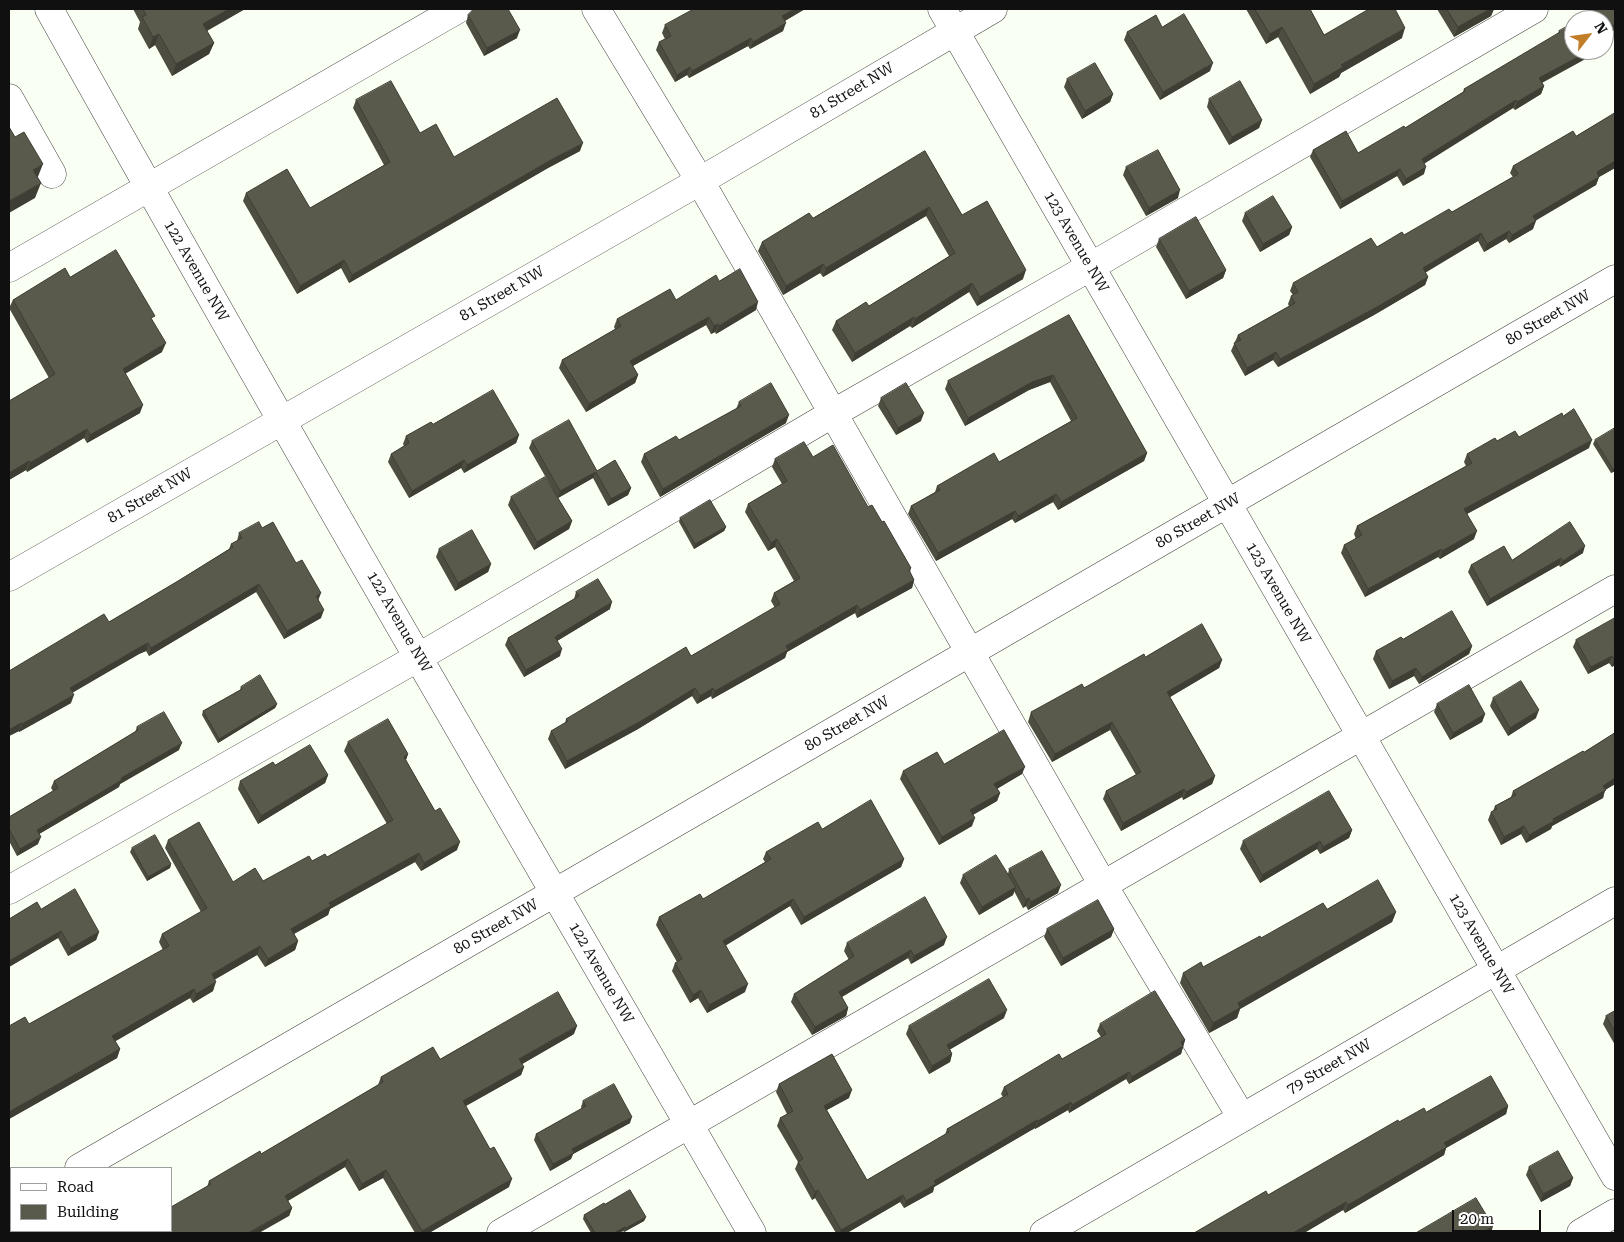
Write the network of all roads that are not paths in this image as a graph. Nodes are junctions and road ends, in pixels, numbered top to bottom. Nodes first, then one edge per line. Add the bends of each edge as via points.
1 (49, 9) edge
2 (458, 9) edge
3 (596, 9) edge
4 (993, 9) edge
5 (1534, 9) edge
6 (949, 20) edge
7 (9, 98) edge
8 (52, 174) dead end
9 (700, 181) junction
10 (148, 188) junction
11 (1090, 267) junction
12 (9, 268) edge
13 (1615, 279) edge
14 (832, 414) junction
15 (281, 420) junction
16 (1227, 504) junction
17 (9, 577) edge
18 (1615, 589) edge
19 (970, 653) junction
20 (419, 657) junction
21 (1361, 737) junction
22 (1103, 885) junction
23 (9, 890) edge
24 (555, 893) junction
25 (1615, 901) edge
26 (1495, 970) junction
27 (1242, 1118) junction
28 (689, 1125) junction
29 (81, 1167) edge
30 (1615, 1176) edge
31 (1615, 1213) edge
32 (501, 1233) edge
33 (752, 1233) edge
34 (1044, 1233) edge
35 (1581, 1233) edge

1 - 10 street, 122 Avenue NW
2 - 10 street
3 - 9 street
4 - 6 street, 81 Street NW
5 - 11 street
6 - 9 street, 81 Street NW
6 - 11 street, 123 Avenue NW
7 - 8 street
9 - 14 street
9 - 15 street, 81 Street NW
10 - 12 street
10 - 15 street, 122 Avenue NW
11 - 14 street
11 - 16 street, 123 Avenue NW
13 - 16 street, 80 Street NW
14 - 19 street
14 - 20 street
15 - 17 street, 81 Street NW
15 - 20 street, 122 Avenue NW
16 - 19 street, 80 Street NW
16 - 21 street, 123 Avenue NW
18 - 21 street
19 - 22 street
19 - 24 street, 80 Street NW
20 - 23 street
20 - 24 street, 122 Avenue NW
21 - 22 street
21 - 26 street, 123 Avenue NW
22 - 27 street
22 - 28 street
24 - 28 street, 122 Avenue NW
24 - 29 street, 80 Street NW
25 - 26 street, 79 Street NW
26 - 27 street, 79 Street NW
26 - 30 street, 123 Avenue NW
27 - 34 street, 79 Street NW
28 - 32 street
28 - 33 street, 122 Avenue NW
31 - 35 street

